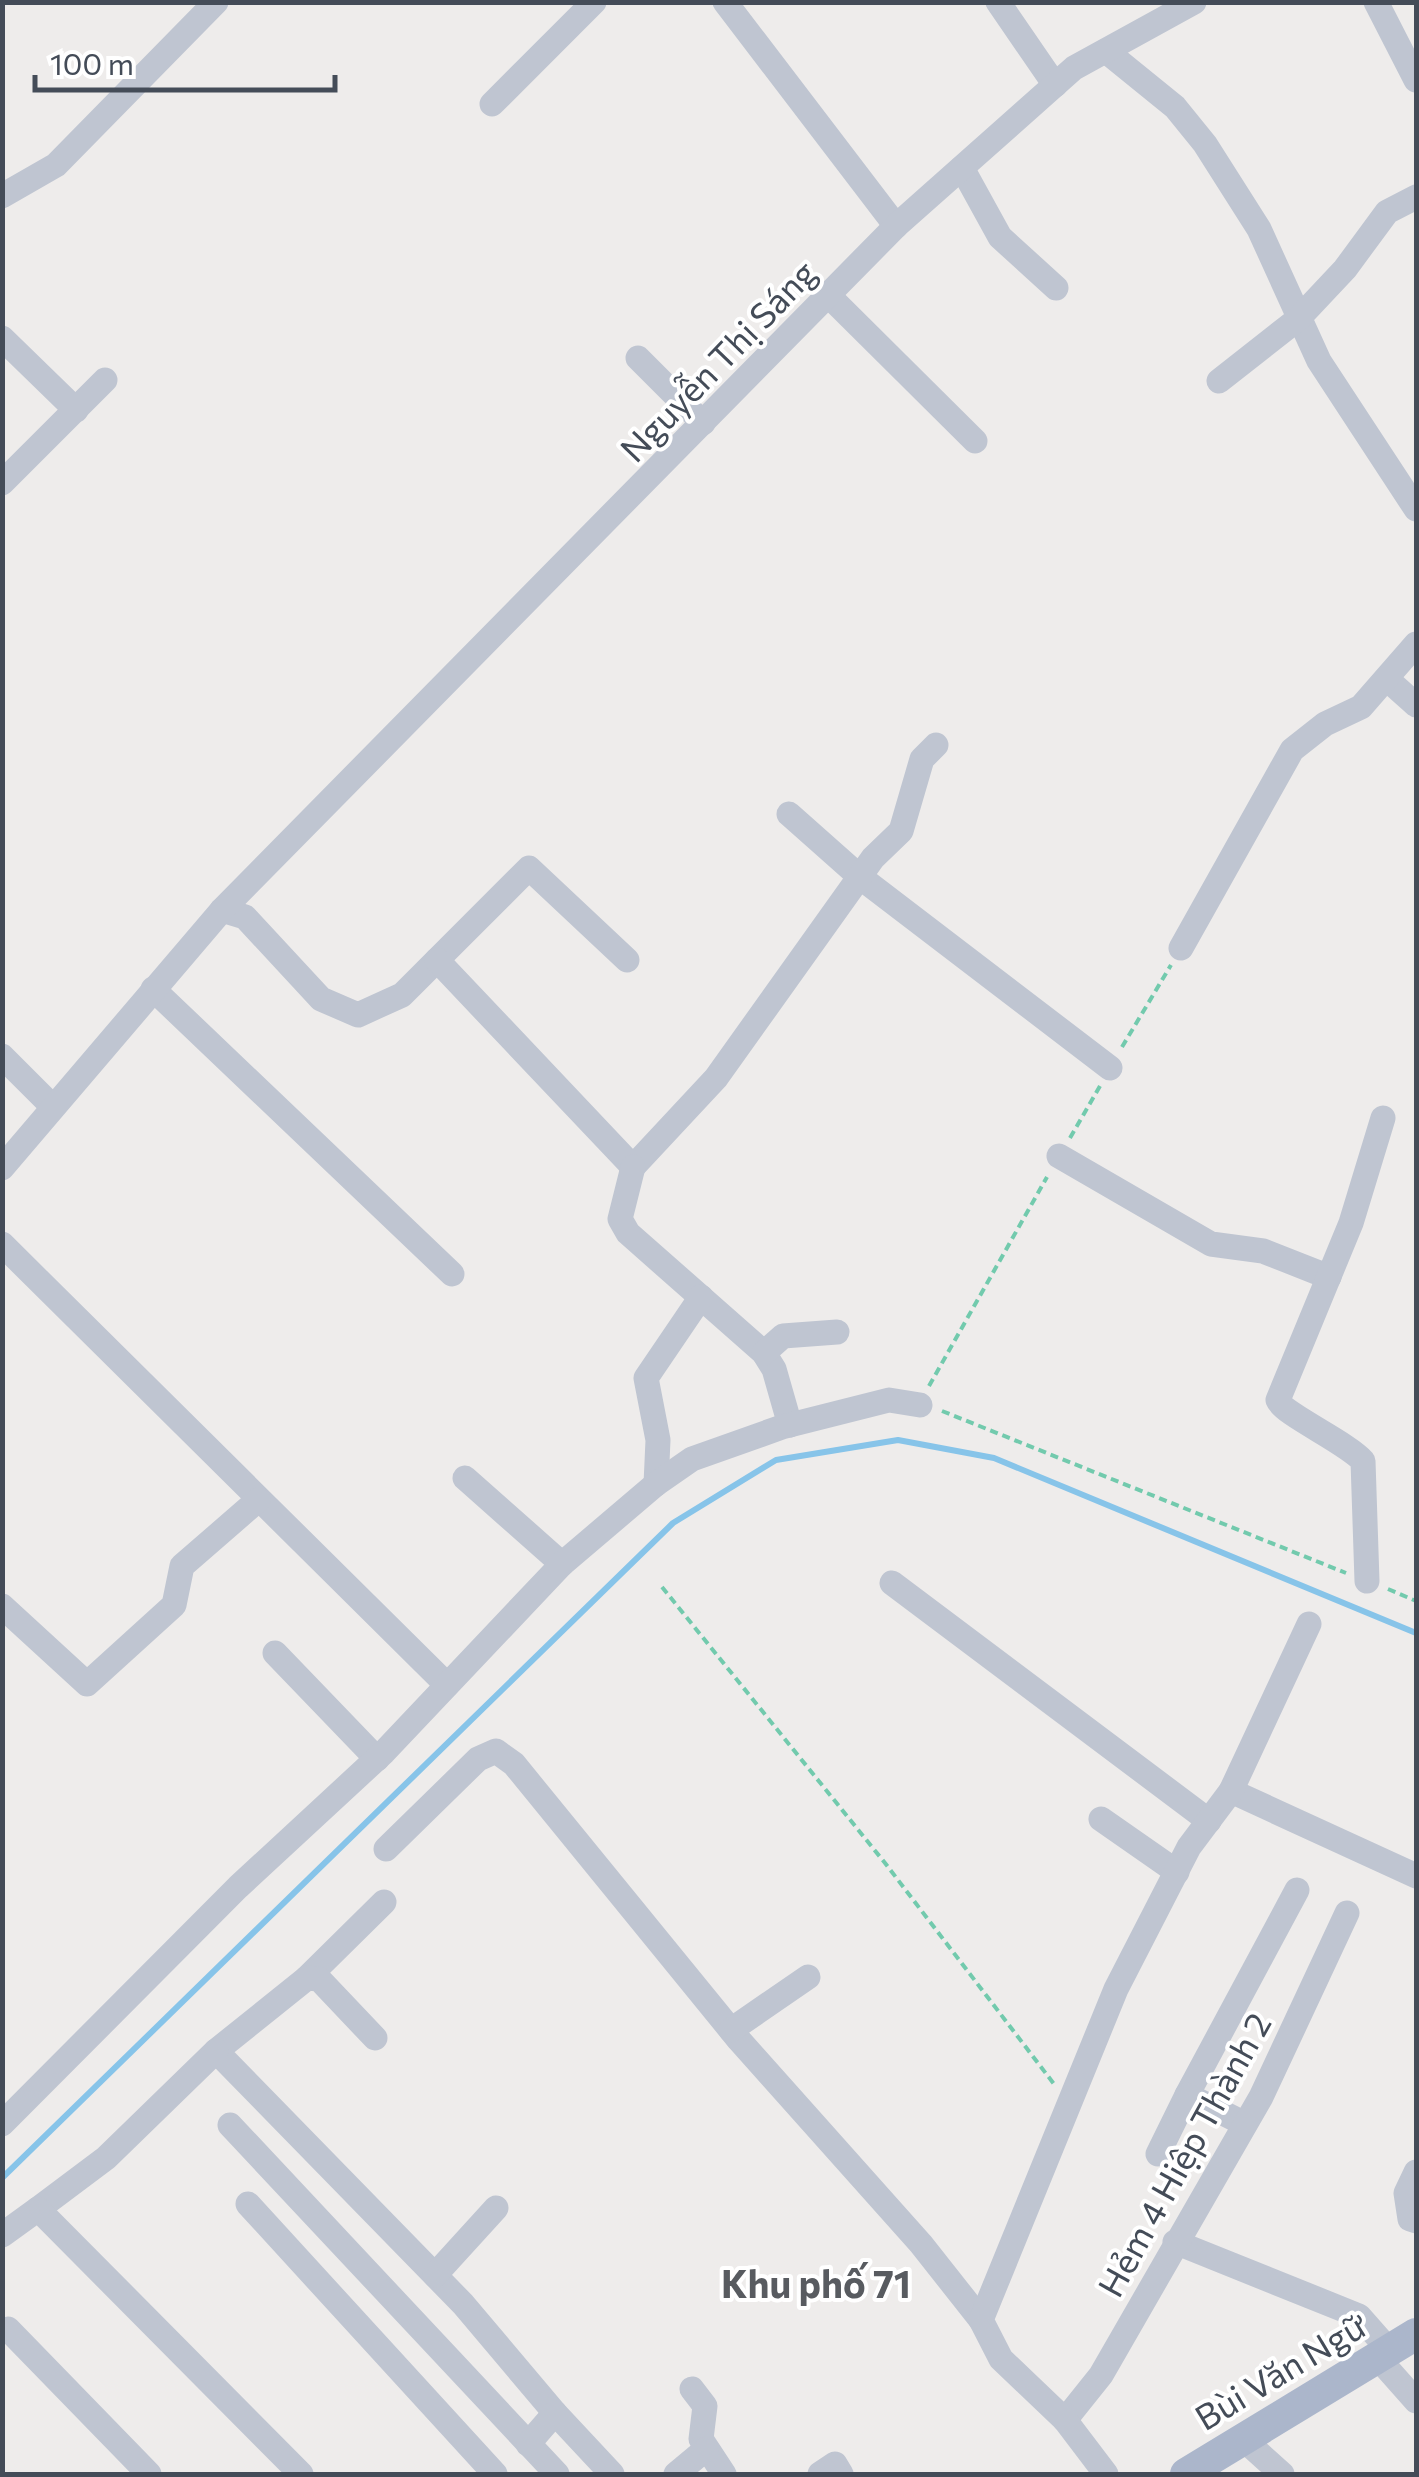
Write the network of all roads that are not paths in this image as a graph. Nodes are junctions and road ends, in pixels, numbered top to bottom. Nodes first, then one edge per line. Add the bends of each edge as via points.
1 (216, 2) edge
2 (594, 2) edge
3 (726, 2) edge
4 (998, 2) edge
5 (1194, 2) edge
6 (1376, 2) edge
7 (1408, 45) edge
8 (1106, 51) junction
9 (1416, 80) edge
10 (1055, 85) junction
11 (492, 104) dead end
12 (962, 168) junction
13 (2, 196) edge
14 (1416, 197) edge
15 (896, 226) junction
16 (1056, 288) dead end
17 (828, 296) junction
18 (1298, 319) junction
19 (2, 338) edge
20 (638, 358) dead end
21 (104, 380) dead end
22 (1219, 382) dead end
23 (76, 410) junction
24 (703, 423) junction
25 (975, 441) dead end
26 (2, 483) edge
27 (1416, 509) edge
28 (1416, 644) edge
29 (1388, 680) junction
30 (1416, 705) edge
31 (936, 745) dead end
32 (789, 814) dead end
33 (860, 877) junction
34 (222, 910) junction
35 (1181, 948) dead end
36 (437, 960) junction
37 (626, 960) dead end
38 (153, 989) junction
39 (2, 1056) edge
40 (1110, 1068) dead end
41 (53, 1108) junction
42 (1383, 1118) dead end
43 (1060, 1156) dead end
44 (632, 1167) junction
45 (2, 1168) edge
46 (2, 1244) edge
47 (452, 1274) dead end
48 (1329, 1277) junction
49 (701, 1298) junction
50 (837, 1332) dead end
51 (764, 1353) junction
52 (920, 1405) road end
53 (790, 1425) junction
54 (465, 1478) dead end
55 (656, 1484) junction
56 (258, 1500) junction
57 (562, 1564) junction
58 (1367, 1581) road end
59 (892, 1583) dead end
60 (2, 1606) edge
61 (1309, 1624) dead end
62 (275, 1653) dead end
63 (447, 1685) junction
64 (376, 1759) junction
65 (1231, 1791) junction
66 (1101, 1819) dead end
67 (1209, 1821) junction
68 (386, 1849) dead end
69 (1176, 1872) junction
70 (1416, 1876) edge
71 (1297, 1890) dead end
72 (384, 1902) dead end
73 (1348, 1914) dead end
74 (808, 1977) dead end
75 (307, 1978) junction
76 (731, 2030) junction
77 (376, 2038) dead end
78 (216, 2050) junction
79 (1188, 2095) junction
80 (2, 2124) edge
81 (1245, 2124) junction
82 (230, 2126) dead end
83 (1158, 2154) dead end
84 (1416, 2172) edge
85 (248, 2204) dead end
86 (496, 2208) dead end
87 (38, 2210) junction
88 (1416, 2222) edge
89 (2, 2234) edge
90 (1175, 2242) junction
91 (435, 2275) junction
92 (981, 2320) junction
93 (8, 2329) dead end
94 (1394, 2347) edge
95 (692, 2389) dead end
96 (1416, 2401) edge
97 (555, 2413) junction
98 (1065, 2420) junction
99 (1242, 2438) junction
100 (528, 2444) junction
101 (706, 2450) junction
102 (149, 2474) edge
103 (301, 2474) edge
104 (495, 2474) edge
105 (556, 2474) edge
106 (612, 2474) edge
107 (676, 2474) edge
108 (724, 2474) edge
109 (820, 2474) edge
110 (841, 2474) edge
111 (1106, 2474) edge
112 (1186, 2474) edge
113 (1282, 2474) edge

1 - 13 street via 56,165
2 - 11 street
3 - 15 street
4 - 10 street
5 - 8 street, Nguyễn Thị Sáng
6 - 7 street
7 - 9 street
8 - 10 street, Nguyễn Thị Sáng
8 - 18 street via 1176,107 1205,144 1258,230
10 - 12 street, Nguyễn Thị Sáng
12 - 15 street, Nguyễn Thị Sáng
12 - 16 street via 1000,237
14 - 18 street via 1387,212
15 - 17 street, Nguyễn Thị Sáng
17 - 24 street, Nguyễn Thị Sáng
17 - 25 street
18 - 22 street
18 - 27 street
19 - 23 street
20 - 24 street
21 - 23 street
23 - 26 street
24 - 34 street, Nguyễn Thị Sáng
28 - 29 street
29 - 30 street
29 - 35 street via 1362,707 1292,750
31 - 33 street via 922,759 901,830
32 - 33 street
33 - 40 street
33 - 44 street via 716,1078
34 - 36 street via 245,917 321,1000 358,1015 402,995
34 - 38 street, Nguyễn Thị Sáng
36 - 37 street via 530,868
36 - 44 street
38 - 41 street, Nguyễn Thị Sáng
38 - 47 street
39 - 41 street
41 - 45 street, Nguyễn Thị Sáng
42 - 48 street
43 - 48 street via 1211,1244 1263,1251
44 - 49 street via 620,1219
46 - 56 street
48 - 58 street via 1278,1400 1282,1410 1321,1428 1364,1461
49 - 51 street
49 - 55 street via 646,1378 658,1440
50 - 51 street via 783,1336
51 - 53 street
52 - 53 street via 889,1400
53 - 55 street via 692,1460
54 - 57 street
55 - 57 street
56 - 60 street via 182,1566 174,1605 87,1684
56 - 63 street
57 - 63 street
59 - 67 street
61 - 65 street
62 - 64 street
63 - 64 street
64 - 80 street
65 - 67 street
65 - 70 street
66 - 69 street
67 - 69 street
68 - 76 street via 478,1759 496,1750
69 - 92 street via 1116,1988
71 - 79 street
72 - 75 street
73 - 81 street, Hẻm 4 Hiệp Thành 2
74 - 76 street
75 - 77 street via 319,1979
75 - 78 street
76 - 92 street
78 - 87 street via 106,2158
78 - 91 street
79 - 81 street
79 - 83 street
81 - 90 street, Hẻm 4 Hiệp Thành 2
82 - 100 street
84 - 88 street via 1406,2193
85 - 104 street
86 - 91 street
87 - 89 street
87 - 103 street
90 - 94 street via 1359,2316
90 - 98 street, Hẻm 4 Hiệp Thành 2 via 1100,2375
91 - 97 street
92 - 98 street via 1000,2359
93 - 102 street
94 - 96 street
94 - 99 main road, Bùi Văn Ngữ
95 - 101 street via 705,2406 700,2431
97 - 100 street
97 - 106 street
98 - 111 street
99 - 112 main road, Bùi Văn Ngữ
99 - 113 street
100 - 105 street
101 - 107 street
101 - 108 street
109 - 110 street via 835,2464

